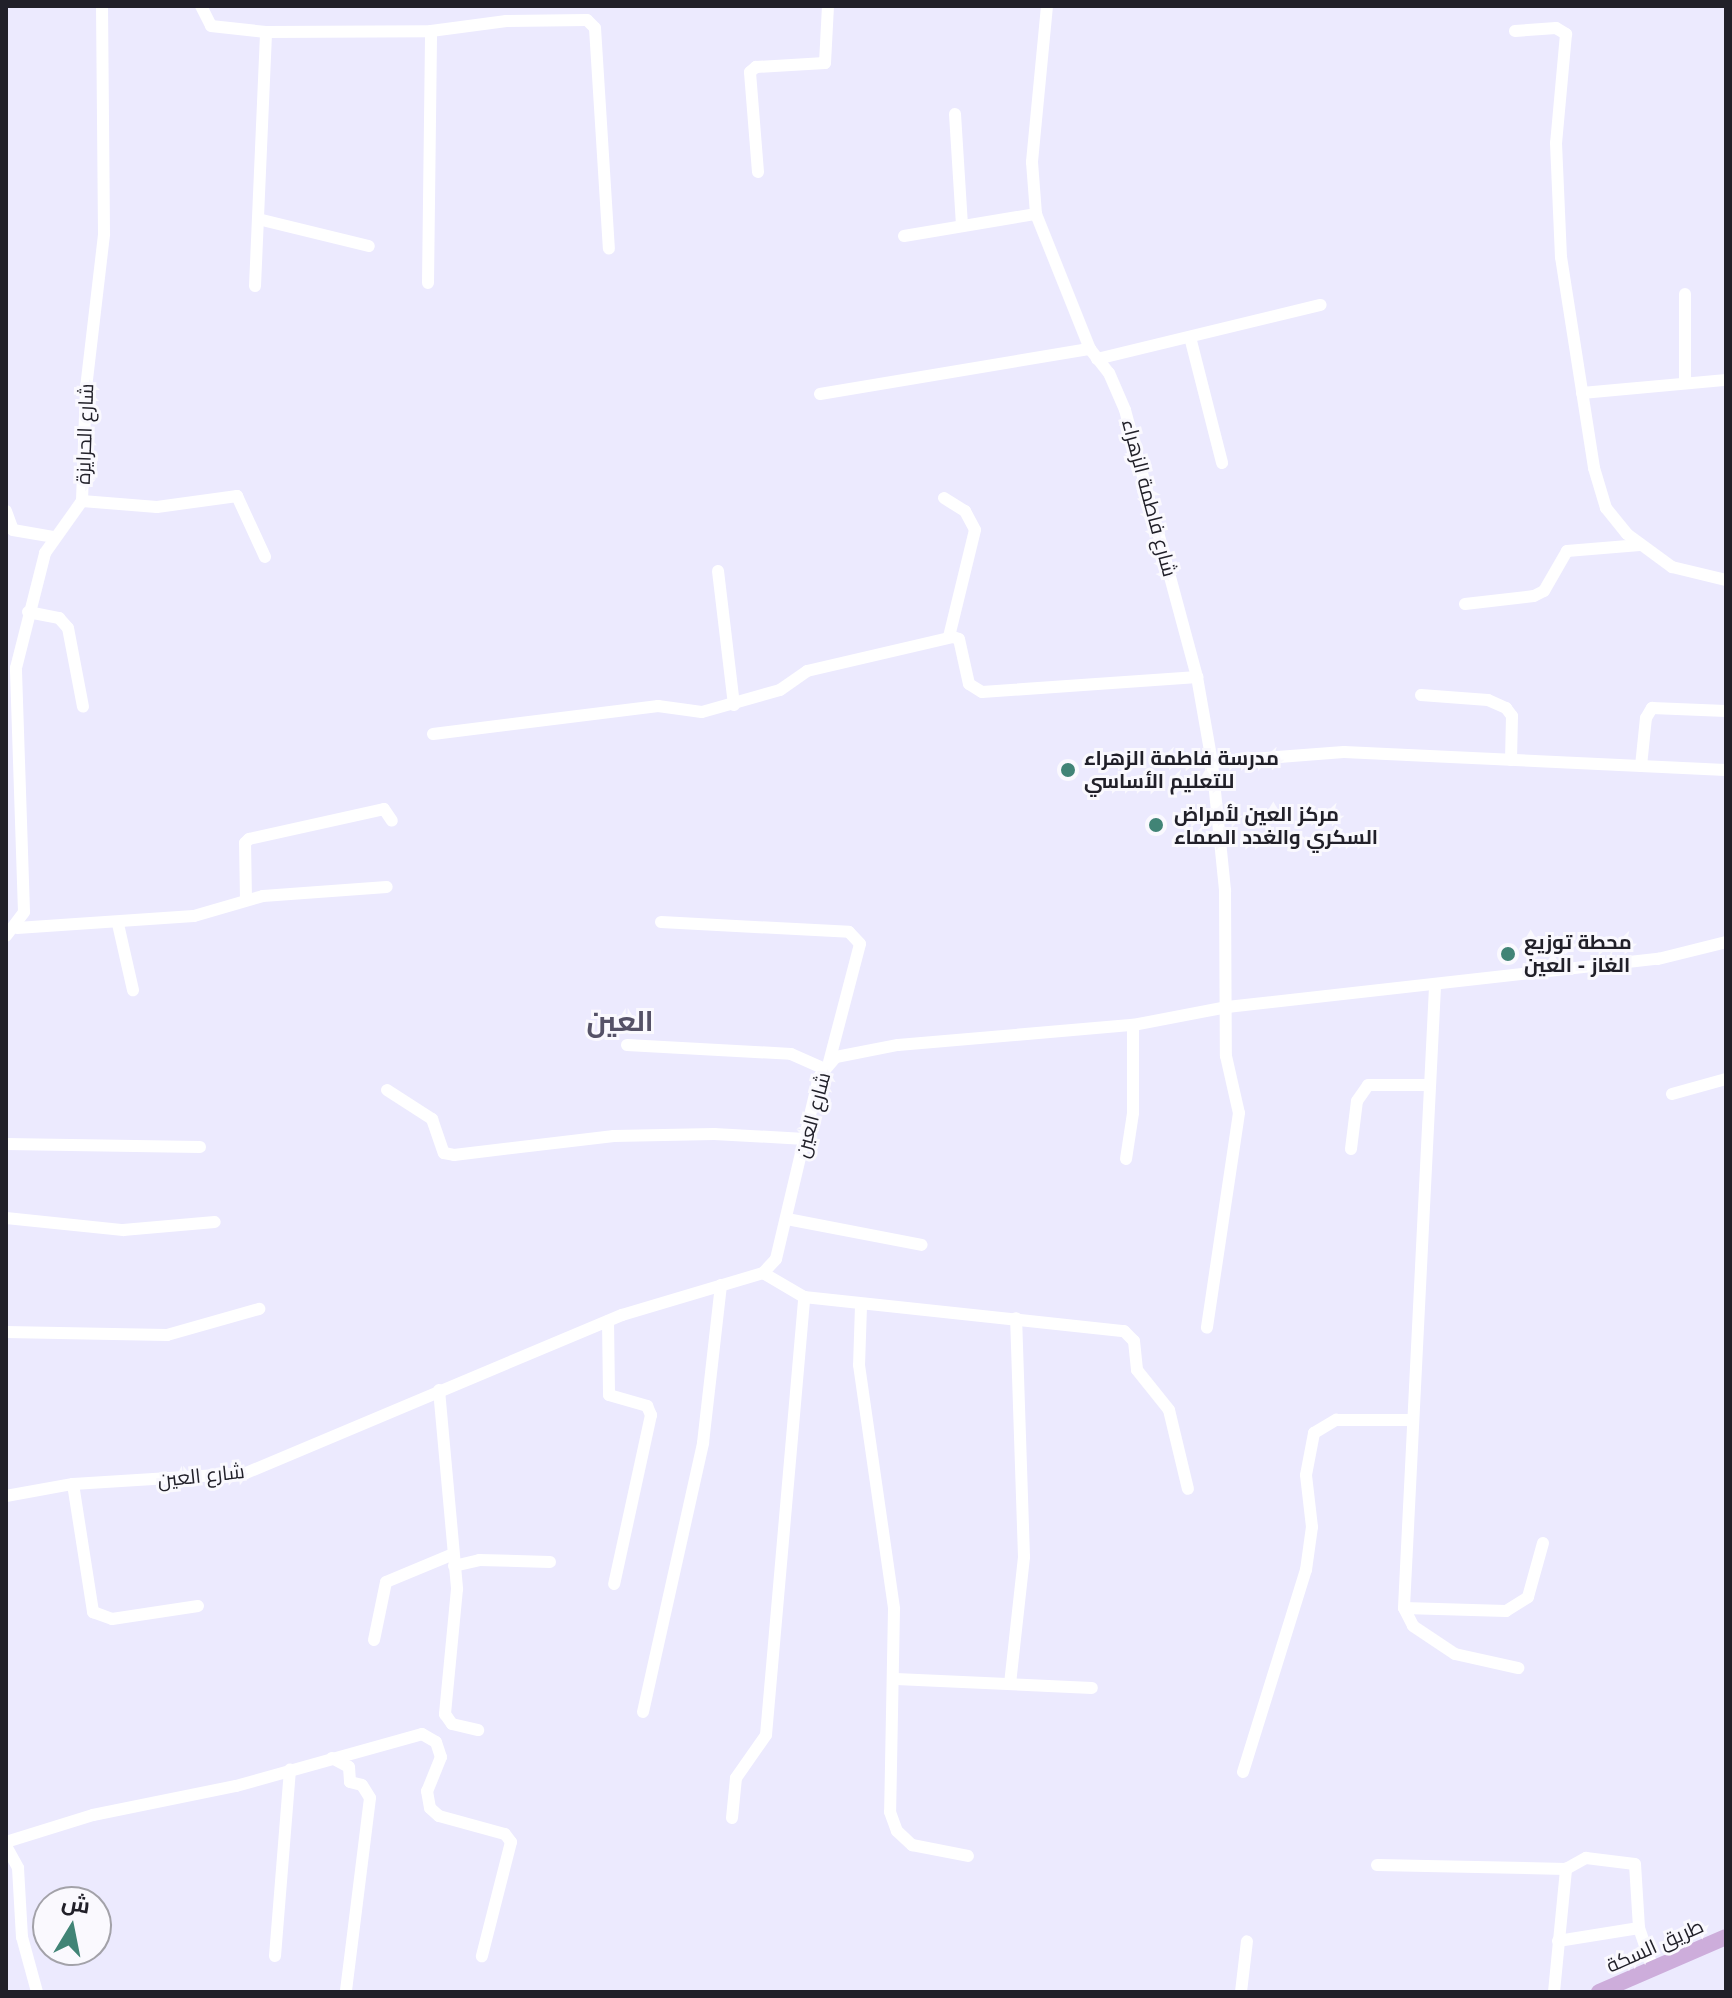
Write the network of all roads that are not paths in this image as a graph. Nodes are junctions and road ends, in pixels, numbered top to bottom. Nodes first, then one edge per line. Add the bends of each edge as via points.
1 (102, 6) edge
2 (201, 6) edge
3 (828, 6) edge
4 (1047, 6) edge
5 (431, 31) junction
6 (1515, 31) dead end
7 (266, 32) junction
8 (955, 114) dead end
9 (758, 172) dead end
10 (1036, 214) junction
11 (258, 219) junction
12 (962, 226) junction
13 (904, 236) dead end
14 (369, 246) dead end
15 (609, 249) dead end
16 (428, 283) dead end
17 (255, 286) dead end
18 (1685, 294) dead end
19 (1321, 305) dead end
20 (1190, 337) junction
21 (1094, 354) junction
22 (1726, 380) edge
23 (1685, 381) junction
24 (1582, 393) junction
25 (820, 394) dead end
26 (1222, 463) dead end
27 (944, 498) dead end
28 (82, 501) junction
29 (6, 511) edge
30 (54, 537) junction
31 (1640, 545) junction
32 (265, 557) dead end
33 (718, 571) dead end
34 (1726, 580) edge
35 (1465, 604) dead end
36 (28, 612) junction
37 (949, 637) junction
38 (1197, 677) junction
39 (1421, 695) dead end
40 (734, 705) junction
41 (83, 707) dead end
42 (1726, 711) edge
43 (433, 734) dead end
44 (1511, 760) junction
45 (1212, 762) junction
46 (1641, 766) junction
47 (1726, 770) edge
48 (392, 821) dead end
49 (387, 887) dead end
50 (246, 899) junction
51 (661, 922) dead end
52 (118, 924) junction
53 (11, 932) edge
54 (1726, 943) edge
55 (1435, 987) junction
56 (133, 990) dead end
57 (1227, 1007) junction
58 (1133, 1025) junction
59 (627, 1045) dead end
60 (825, 1065) junction
61 (1726, 1079) edge
62 (1430, 1085) junction
63 (387, 1090) dead end
64 (1672, 1094) dead end
65 (805, 1139) junction
66 (6, 1144) edge
67 (200, 1147) dead end
68 (1351, 1149) dead end
69 (1126, 1159) dead end
70 (6, 1218) edge
71 (787, 1219) junction
72 (215, 1222) dead end
73 (922, 1245) dead end
74 (763, 1273) junction
75 (721, 1285) junction
76 (804, 1297) junction
77 (861, 1306) junction
78 (259, 1309) dead end
79 (1016, 1318) junction
80 (608, 1321) junction
81 (1207, 1328) dead end
82 (6, 1332) edge
83 (439, 1390) junction
84 (1413, 1420) junction
85 (73, 1484) junction
86 (1188, 1489) dead end
87 (6, 1496) edge
88 (1543, 1543) dead end
89 (453, 1561) junction
90 (550, 1562) dead end
91 (614, 1584) dead end
92 (198, 1606) dead end
93 (1404, 1608) junction
94 (374, 1640) dead end
95 (1518, 1668) dead end
96 (896, 1679) junction
97 (1010, 1684) junction
98 (1092, 1688) dead end
99 (643, 1712) dead end
100 (478, 1730) dead end
101 (332, 1758) junction
102 (290, 1770) junction
103 (1243, 1772) dead end
104 (732, 1818) dead end
105 (6, 1844) edge
106 (968, 1856) dead end
107 (1377, 1865) dead end
108 (1566, 1869) junction
109 (1639, 1928) junction
110 (1726, 1937) edge
111 (1247, 1941) dead end
112 (1558, 1941) junction
113 (275, 1956) dead end
114 (482, 1956) dead end
115 (1653, 1969) junction
116 (37, 1992) edge
117 (346, 1992) edge
118 (1241, 1992) edge
119 (1554, 1992) edge
120 (1599, 1992) edge

1 - 28 street, شارع الحرايزة via 104,234 86,388
2 - 7 street via 211,26
3 - 9 street via 825,63 762,66 750,72
4 - 10 street, شارع فاطمة الزهراء via 1032,162
5 - 7 street
5 - 15 street via 521,20 592,23
5 - 16 street
6 - 24 street via 1556,28 1566,34 1556,143 1560,242
7 - 11 street
8 - 12 street
10 - 12 street
10 - 21 street, شارع فاطمة الزهراء
11 - 14 street
11 - 17 street
12 - 13 street
18 - 23 street
19 - 20 street
20 - 21 street
20 - 26 street
21 - 25 street
21 - 38 street, شارع فاطمة الزهراء via 1125,410
22 - 23 street
23 - 24 street
24 - 31 street via 1606,508
27 - 37 street via 965,511 975,530
28 - 30 street, شارع الحرايزة
28 - 32 street via 157,507 237,496
29 - 30 street via 13,530
30 - 36 street, شارع الحرايزة
31 - 34 street via 1672,567
31 - 35 street via 1567,551 1544,591
33 - 40 street
36 - 41 street via 59,618 68,628
36 - 53 street, شارع الحرايزة via 15,694 24,912
37 - 38 street via 959,639 965,676 982,692
37 - 40 street via 807,671 780,690
38 - 45 street, شارع فاطمة الزهراء
39 - 44 street via 1488,700 1506,708 1512,716
40 - 43 street via 702,712 658,706
42 - 46 street via 1652,708 1646,718
44 - 45 street via 1344,752
44 - 46 street
45 - 57 street, شارع فاطمة الزهراء via 1225,891
46 - 47 street
48 - 50 street via 384,809 249,839
49 - 50 street
50 - 52 street via 194,916
51 - 60 street via 849,932 860,944
52 - 53 street
52 - 56 street
54 - 55 street, شارع العين via 1701,952
55 - 57 street, شارع العين
55 - 62 street
57 - 58 street, شارع العين
57 - 81 street, شارع فاطمة الزهراء via 1226,1056 1239,1123
58 - 60 street, شارع العين via 898,1045
58 - 69 street via 1133,1113
59 - 60 street via 791,1054
60 - 65 street, شارع العين
61 - 64 street
62 - 68 street via 1368,1085 1357,1101
62 - 84 street
63 - 65 street via 432,1119 444,1153 454,1155 614,1136
65 - 71 street, شارع العين
66 - 67 street
70 - 72 street via 123,1230
71 - 73 street
71 - 74 street, شارع العين via 776,1259
74 - 75 street, شارع العين
74 - 76 street
75 - 80 street, شارع العين
75 - 99 street via 703,1443
76 - 77 street
76 - 104 street via 766,1735 736,1778
77 - 79 street
77 - 96 street via 859,1365 884,1518
78 - 82 street via 167,1335
79 - 86 street via 1124,1331 1134,1341 1137,1370 1169,1410
79 - 97 street via 1024,1557
80 - 83 street, شارع العين
80 - 91 street via 609,1395 641,1403 651,1415
83 - 85 street, شارع العين via 246,1473
83 - 89 street
84 - 93 street
84 - 103 street via 1336,1420 1314,1433 1306,1475 1312,1527 1306,1570
85 - 87 street, شارع العين
85 - 92 street via 93,1612 112,1619
88 - 93 street via 1528,1597 1506,1611
89 - 90 street
89 - 94 street via 386,1582
89 - 100 street via 457,1600 445,1714 452,1724
93 - 95 street via 1413,1626 1455,1654
96 - 97 street
96 - 106 street via 892,1822 912,1845
97 - 98 street
101 - 102 street
101 - 114 street via 414,1734 430,1737 441,1757 427,1791 430,1808 439,1816 509,1837 511,1852
101 - 117 street via 349,1767 350,1782 362,1785 370,1798
102 - 105 street via 209,1793 93,1815
102 - 113 street
105 - 116 street via 18,1868 23,1945
107 - 108 street
108 - 109 street via 1586,1858 1635,1864
108 - 112 street
109 - 112 street
109 - 115 street
110 - 115 main road, طريق السكة
111 - 118 street
112 - 119 street
115 - 120 main road, طريق السكة

